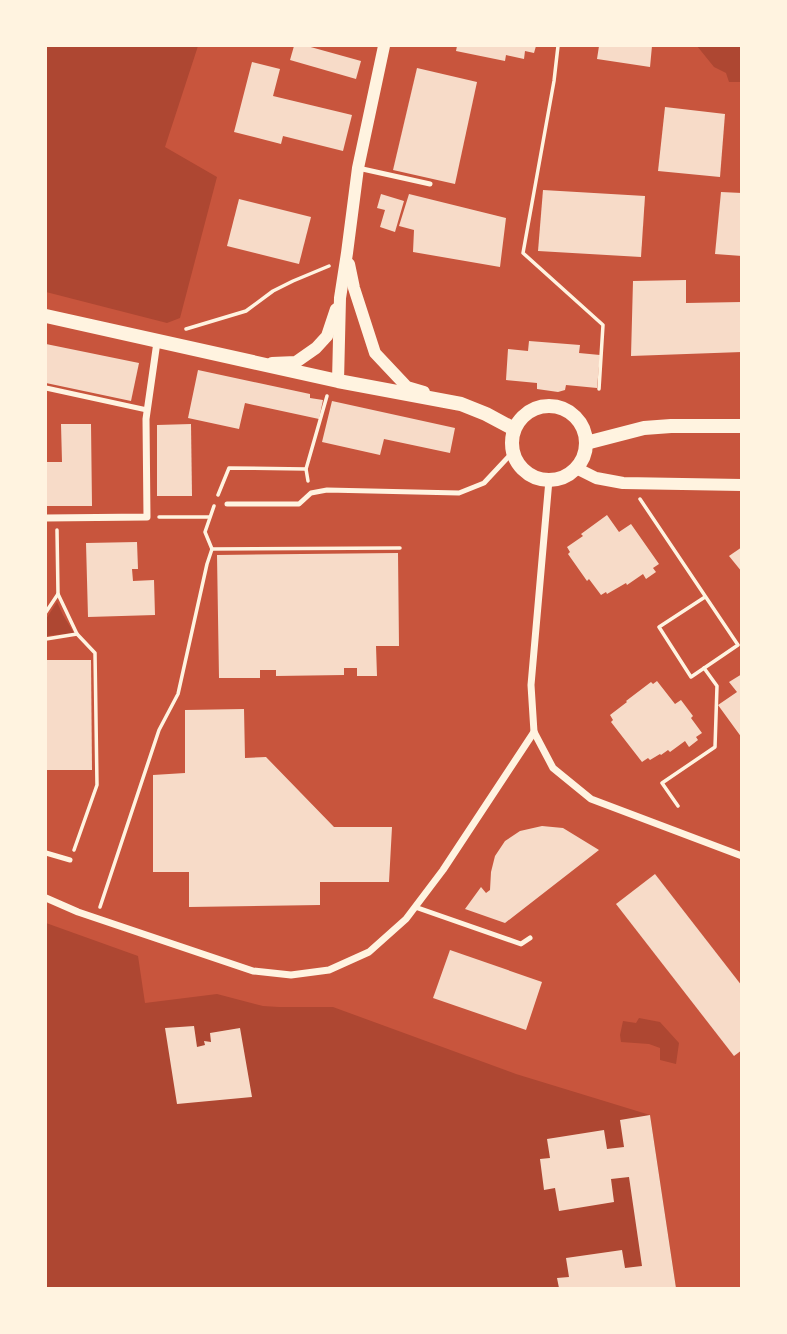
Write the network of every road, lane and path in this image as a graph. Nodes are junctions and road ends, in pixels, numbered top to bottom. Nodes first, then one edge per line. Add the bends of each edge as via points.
1 (384, 46) edge
2 (558, 46) edge
3 (358, 168) junction
4 (430, 184) dead end
5 (348, 253) junction
6 (329, 266) dead end
7 (340, 298) junction
8 (46, 316) edge
9 (181, 331) dead end
10 (158, 342) junction
11 (261, 364) junction
12 (338, 381) junction
13 (46, 388) edge
14 (599, 389) dead end
15 (327, 396) dead end
16 (461, 404) junction
17 (148, 410) junction
18 (741, 426) edge
19 (514, 429) junction
20 (586, 443) junction
21 (512, 453) junction
22 (576, 468) junction
23 (306, 469) junction
24 (549, 480) junction
25 (630, 483) junction
26 (741, 485) edge
27 (311, 493) junction
28 (227, 504) dead end
29 (147, 517) junction
30 (209, 517) junction
31 (46, 518) edge
32 (56, 518) junction
33 (400, 548) dead end
34 (212, 549) junction
35 (58, 594) junction
36 (705, 597) junction
37 (46, 612) edge
38 (77, 635) junction
39 (46, 639) edge
40 (738, 645) junction
41 (741, 651) edge
42 (704, 668) junction
43 (534, 732) junction
44 (678, 806) dead end
45 (46, 853) edge
46 (741, 856) edge
47 (70, 860) joint
48 (46, 898) edge
49 (415, 907) junction
50 (97, 917) junction
51 (530, 938) dead end

1 - 3 street
2 - 14 path via 523,253 603,325
3 - 4 lane
3 - 5 street
5 - 7 street
5 - 16 street via 375,353 407,387
6 - 9 path via 273,291 246,311
7 - 11 street via 327,335 316,348 296,362
7 - 12 street
8 - 10 main road
10 - 11 main road
10 - 17 street
11 - 12 main road
12 - 16 main road
13 - 17 lane
15 - 23 path
16 - 19 main road
17 - 29 street
18 - 20 main road via 644,428
19 - 20 main road via 528,412 556,406 573,414
19 - 21 main road
20 - 22 main road
21 - 24 main road via 522,469
21 - 27 lane via 484,483 459,493
22 - 24 main road
22 - 25 street via 596,478
23 - 27 path
23 - 30 path via 229,468
24 - 43 street via 531,685
25 - 26 street
25 - 36 path
27 - 28 lane via 299,504
29 - 30 path
29 - 32 street
30 - 34 path via 205,531
31 - 32 street
32 - 35 path
33 - 34 path
34 - 50 path via 178,694 159,730
35 - 37 path
35 - 38 path
36 - 40 path
36 - 42 path via 659,627 691,677
38 - 39 path
38 - 47 path via 95,653 97,785
40 - 41 path
40 - 42 path
42 - 44 path via 717,686 715,747 662,783
43 - 46 street via 553,768 591,799
43 - 49 street
45 - 47 lane
48 - 50 street
49 - 50 street via 369,952 329,970 291,975 254,971
49 - 51 lane via 521,944

